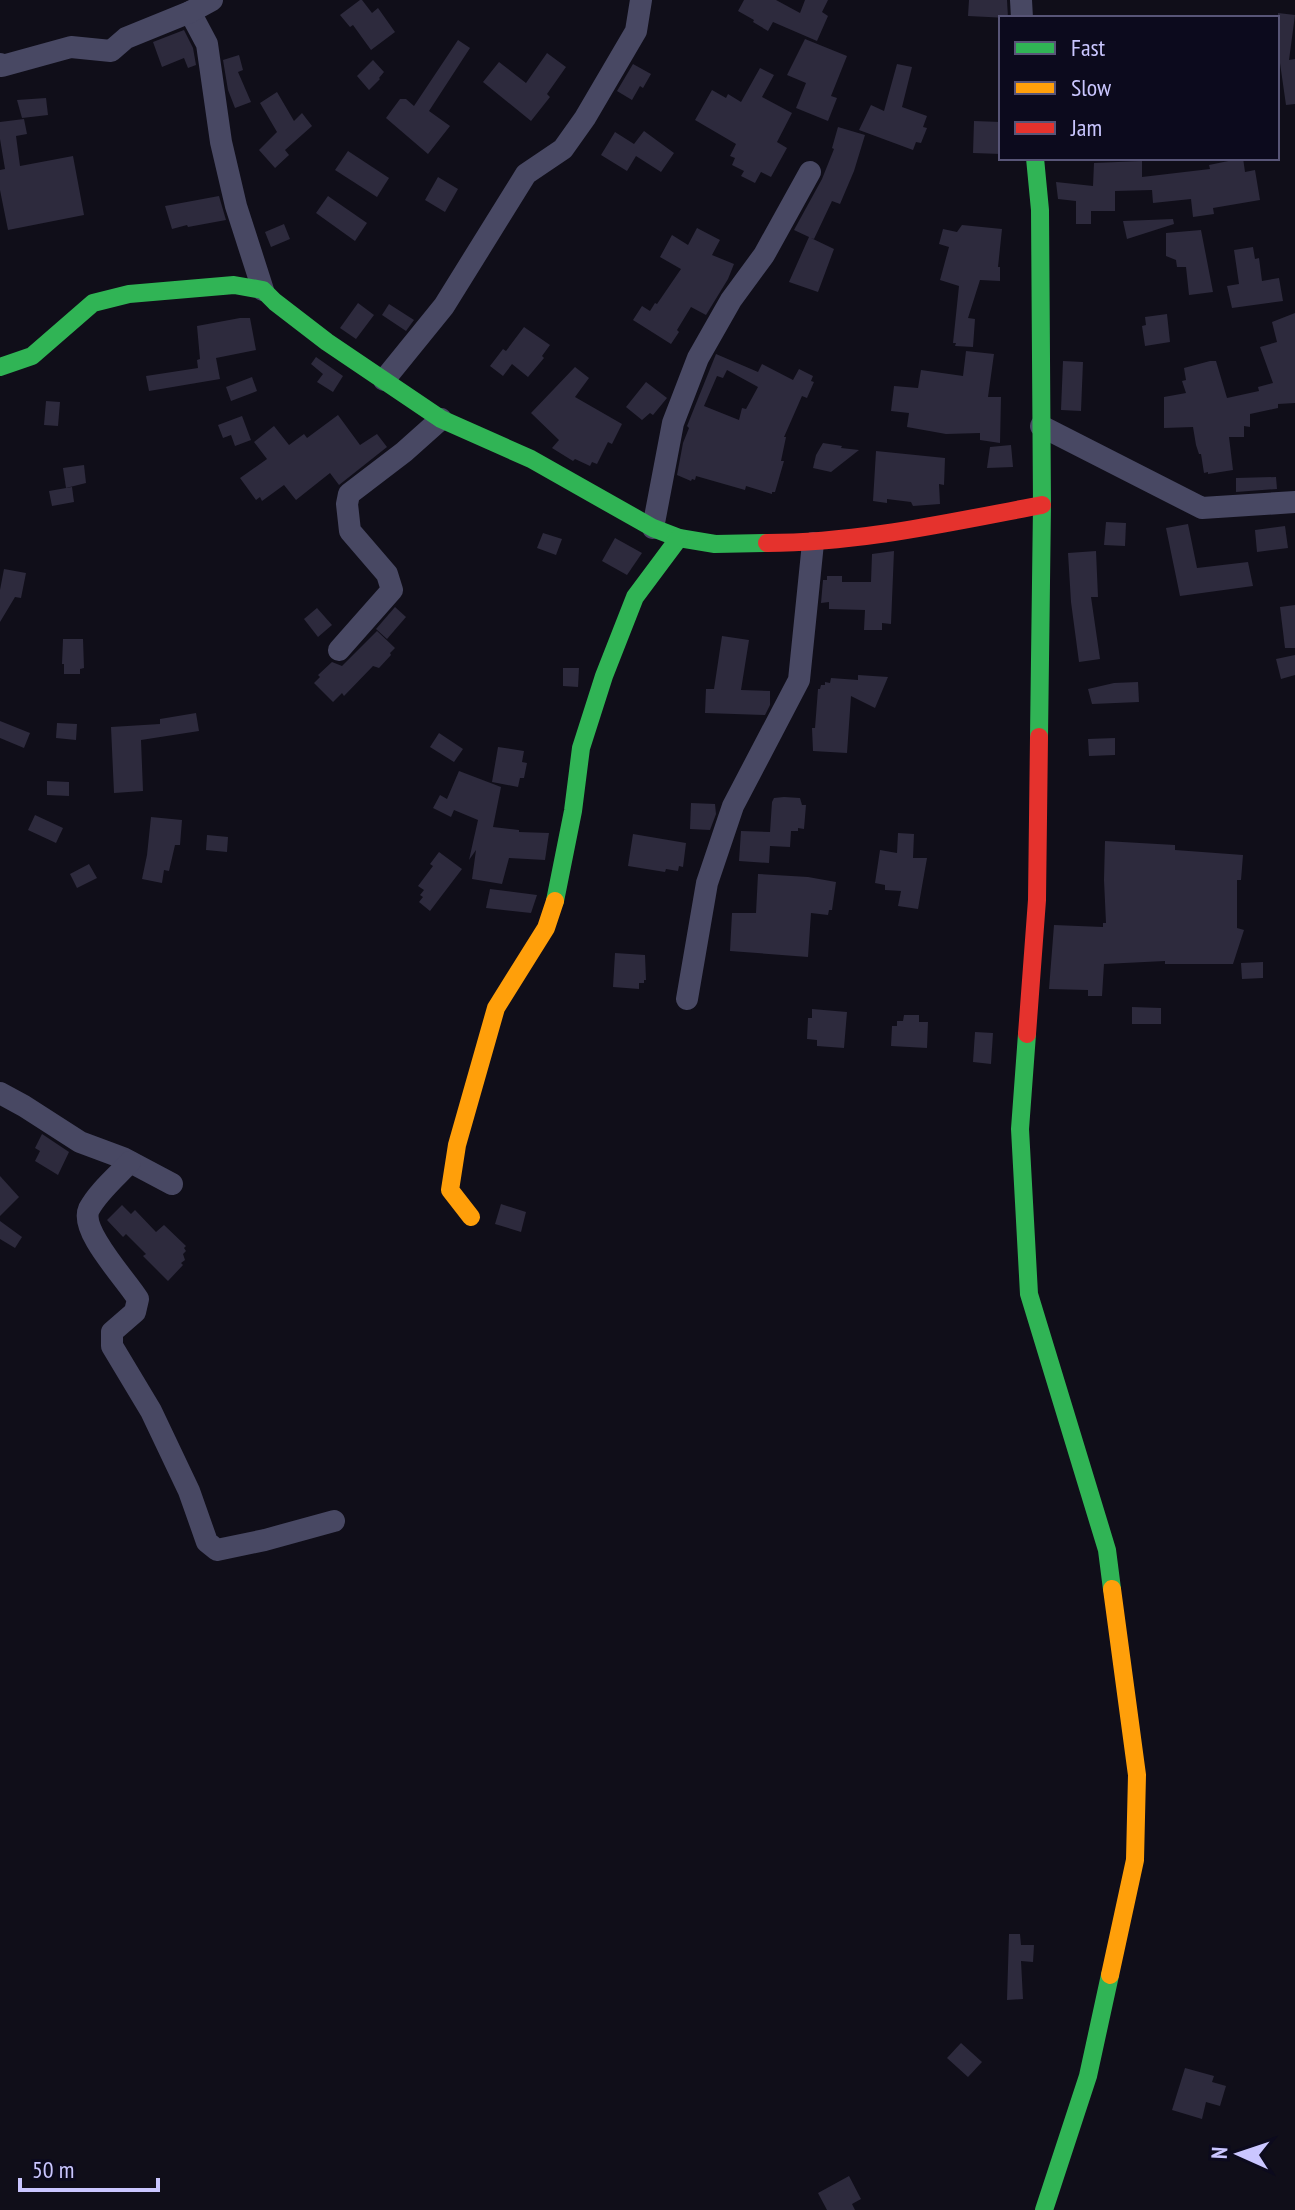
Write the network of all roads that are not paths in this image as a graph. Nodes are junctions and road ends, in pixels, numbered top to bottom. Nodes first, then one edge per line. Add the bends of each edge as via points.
1 (212, 0) edge
2 (641, 0) edge
3 (190, 12) junction
4 (0, 64) edge
5 (1035, 160) edge
6 (810, 172) dead end
7 (263, 290) junction
8 (0, 367) edge
9 (384, 380) junction
10 (441, 419) junction
11 (1041, 426) junction
12 (1295, 502) edge
13 (1042, 505) junction
14 (653, 528) junction
15 (679, 538) junction
16 (813, 543) junction
17 (339, 650) dead end
18 (687, 999) dead end
19 (0, 1093) edge
20 (130, 1162) junction
21 (172, 1184) dead end
22 (471, 1217) dead end
23 (334, 1521) dead end
24 (1044, 2210) edge

1 - 3 street
2 - 9 street via 636,31 585,118 563,149 526,174 444,306
3 - 4 street via 126,38 111,51 71,47
3 - 7 street via 207,44 221,142
5 - 11 street
6 - 14 street via 698,358 673,423
7 - 8 street via 234,285 129,294 93,303 32,356
7 - 9 street
9 - 10 street
10 - 14 street via 531,459
10 - 17 street via 349,494 350,531 387,574 392,590
11 - 12 street via 1202,508
11 - 13 street
13 - 16 street
13 - 24 street via 1037,900 1020,1129 1029,1294 1107,1550 1137,1775 1135,1860 1088,2076
14 - 15 street
15 - 16 street via 715,544
15 - 22 street via 635,597 614,650 581,748 559,887 546,928 496,1008 457,1145 450,1190
16 - 18 street via 799,680 733,806 707,883
19 - 20 street via 80,1142
20 - 21 street
20 - 23 street via 87,1212 87,1225 138,1299 135,1312 112,1332 112,1346 151,1411 207,1542 217,1550

